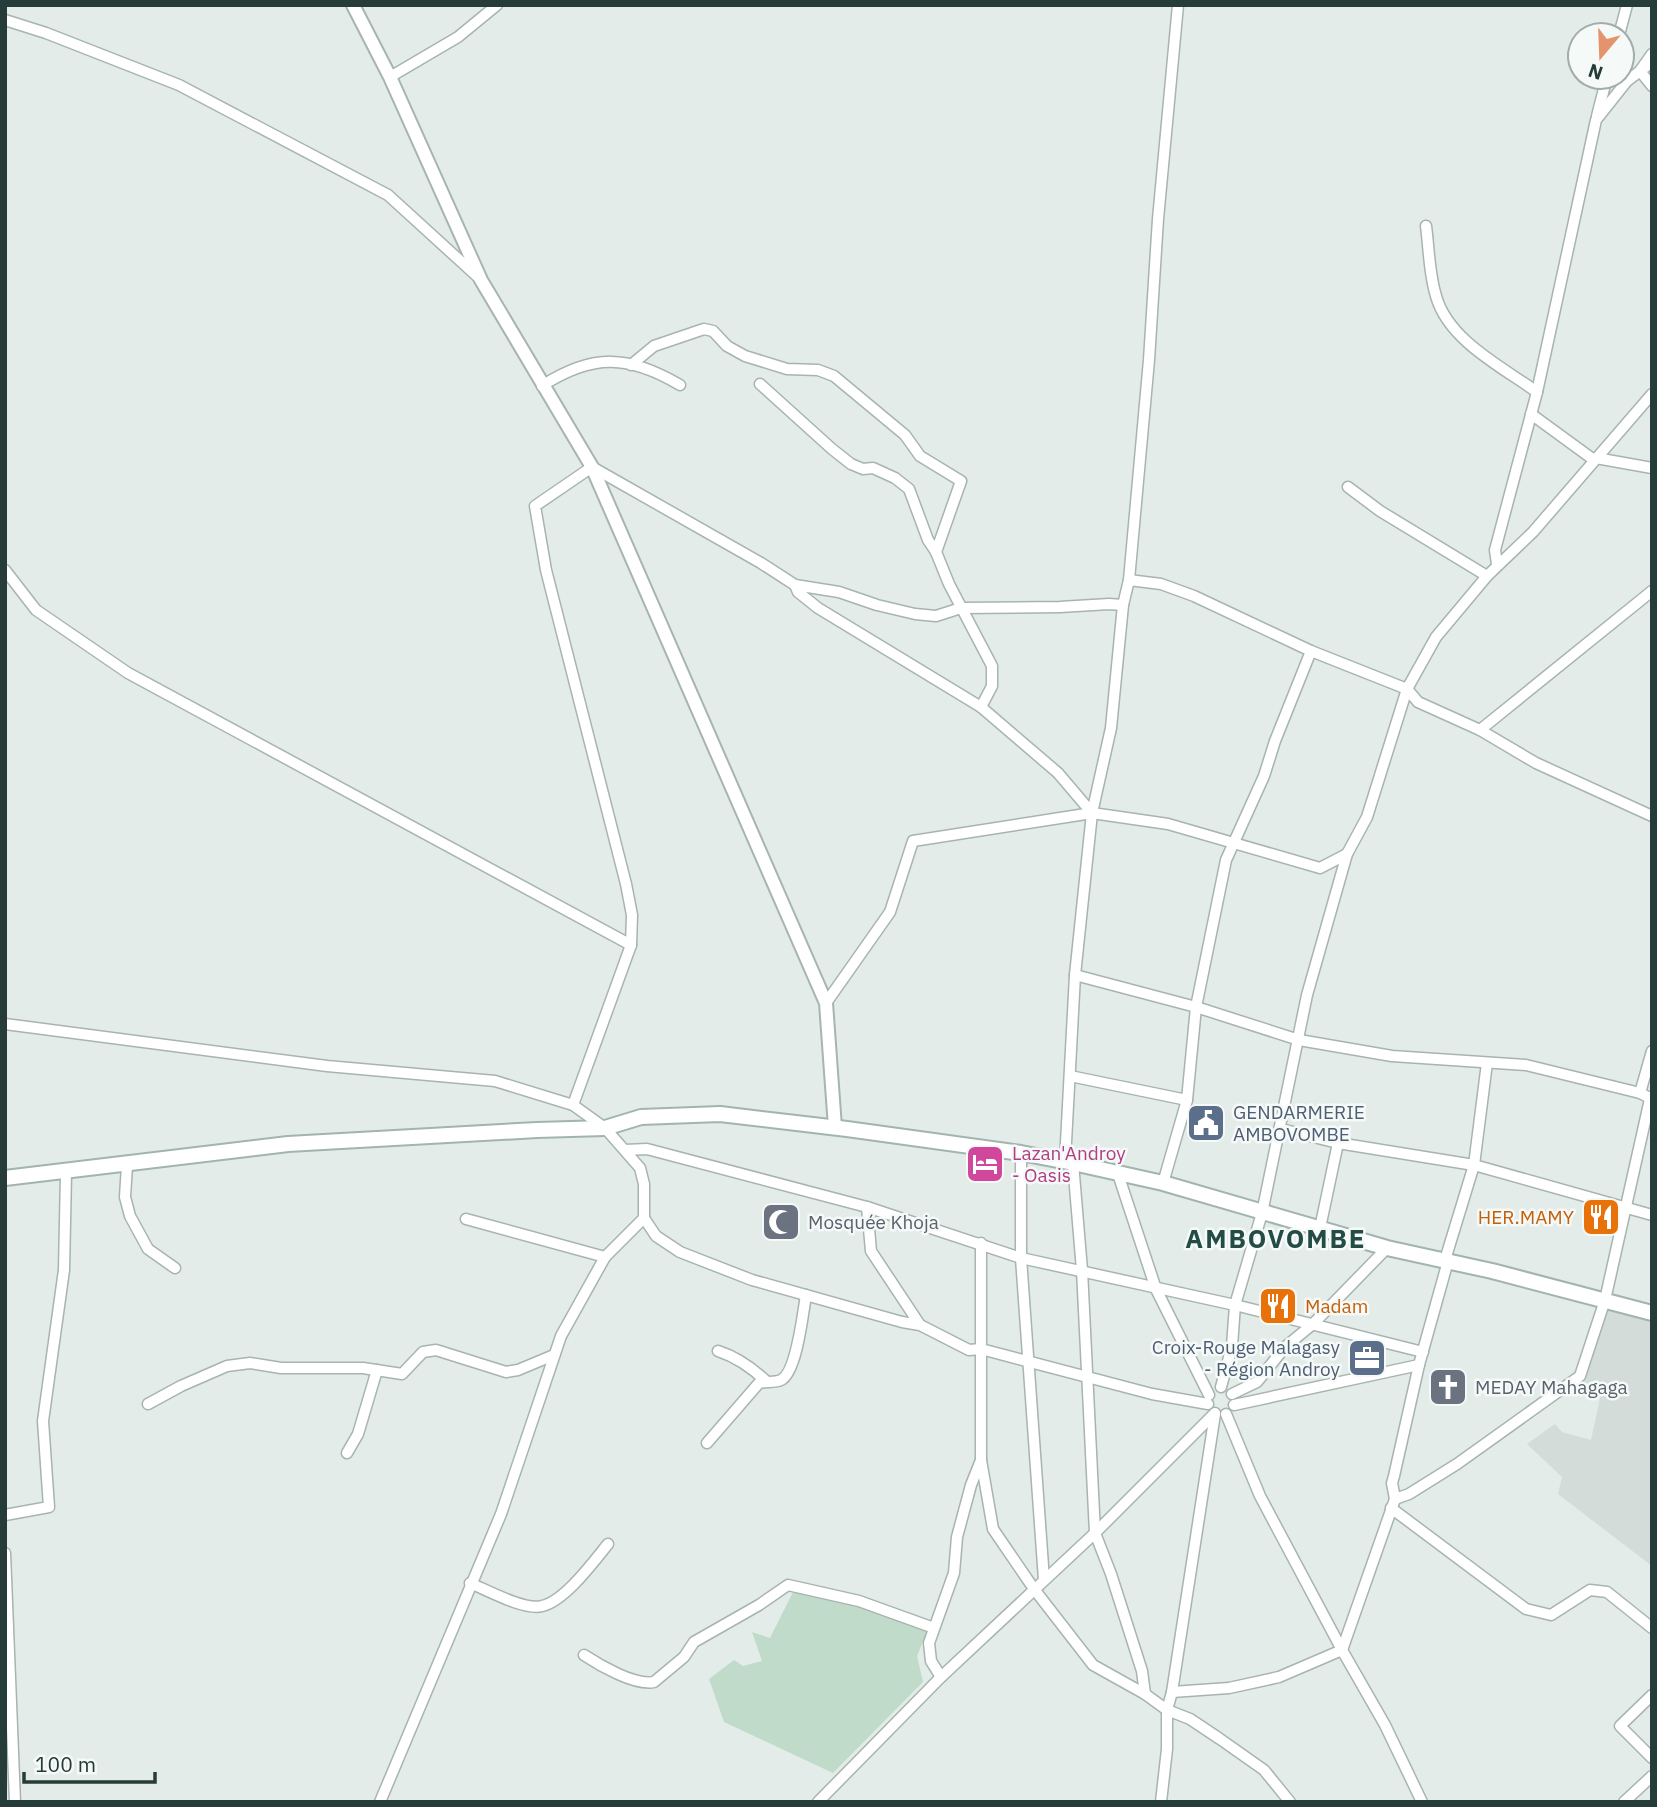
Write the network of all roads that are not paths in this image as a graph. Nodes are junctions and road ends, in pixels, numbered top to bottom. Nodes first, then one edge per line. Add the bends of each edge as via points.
1 (353, 5) edge
2 (497, 5) edge
3 (1178, 5) edge
4 (5, 20) edge
5 (1652, 54) edge
6 (1652, 62) edge
7 (1640, 71) junction
8 (390, 77) junction
9 (1652, 86) edge
10 (1603, 91) edge
11 (1596, 120) junction
12 (1426, 226) dead end
13 (481, 280) junction
14 (631, 365) junction
15 (760, 384) dead end
16 (680, 385) dead end
17 (542, 386) junction
18 (1537, 392) junction
19 (1652, 394) edge
20 (1531, 415) junction
21 (1595, 459) junction
22 (592, 467) junction
23 (1652, 468) edge
24 (1348, 487) dead end
25 (936, 552) junction
26 (1497, 564) junction
27 (5, 570) edge
28 (1487, 576) junction
29 (1129, 580) junction
30 (794, 585) junction
31 (1652, 591) edge
32 (1123, 605) junction
33 (961, 608) junction
34 (1311, 651) junction
35 (1408, 689) junction
36 (981, 707) junction
37 (1480, 730) junction
38 (1092, 813) junction
39 (1652, 816) edge
40 (1233, 844) junction
41 (1347, 854) junction
42 (631, 945) junction
43 (1075, 975) junction
44 (826, 1003) junction
45 (1196, 1007) junction
46 (5, 1024) edge
47 (1299, 1040) junction
48 (1652, 1051) edge
49 (1487, 1063) junction
50 (1070, 1076) junction
51 (1640, 1093) junction
52 (1651, 1099) edge
53 (1187, 1100) junction
54 (573, 1105) junction
55 (835, 1127) junction
56 (605, 1128) junction
57 (1281, 1129) junction
58 (1338, 1143) junction
59 (625, 1150) junction
60 (1021, 1153) junction
61 (1069, 1162) junction
62 (1474, 1164) junction
63 (127, 1165) junction
64 (66, 1173) junction
65 (1118, 1174) junction
66 (5, 1178) edge
67 (1163, 1184) junction
68 (867, 1207) junction
69 (1626, 1209) junction
70 (1262, 1213) junction
71 (1652, 1215) edge
72 (644, 1218) junction
73 (466, 1219) dead end
74 (1320, 1228) junction
75 (981, 1243) junction
76 (1387, 1248) junction
77 (605, 1257) junction
78 (1021, 1258) junction
79 (1446, 1261) junction
80 (175, 1268) dead end
81 (1082, 1270) junction
82 (1156, 1289) junction
83 (806, 1295) junction
84 (1605, 1300) junction
85 (1235, 1305) junction
86 (1652, 1313) edge
87 (1313, 1324) junction
88 (920, 1325) junction
89 (981, 1349) junction
90 (719, 1351) dead end
91 (1423, 1352) junction
92 (554, 1355) junction
93 (1029, 1362) junction
94 (1419, 1365) junction
95 (377, 1370) junction
96 (1085, 1376) junction
97 (766, 1381) junction
98 (1221, 1387) junction
99 (1233, 1394) junction
100 (1208, 1399) junction
101 (148, 1404) dead end
102 (1234, 1405) junction
103 (1220, 1413) junction
104 (707, 1443) dead end
105 (347, 1453) dead end
106 (981, 1460) junction
107 (1393, 1504) junction
108 (5, 1515) edge
109 (1095, 1533) junction
110 (608, 1544) dead end
111 (5, 1553) edge
112 (1044, 1580) junction
113 (470, 1583) junction
114 (1034, 1589) junction
115 (934, 1628) junction
116 (1652, 1628) edge
117 (1342, 1650) junction
118 (583, 1655) dead end
119 (941, 1677) junction
120 (1172, 1692) junction
121 (1145, 1694) junction
122 (1652, 1695) edge
123 (1167, 1710) junction
124 (1652, 1758) edge
125 (1652, 1776) edge
126 (15, 1802) edge
127 (380, 1802) edge
128 (818, 1802) edge
129 (1161, 1802) edge
130 (1290, 1802) edge
131 (1422, 1802) edge
132 (1624, 1802) edge

1 - 8 street
2 - 8 street via 458,37
3 - 29 street
4 - 13 street via 179,86 388,195
5 - 7 street
6 - 7 street
7 - 9 street
7 - 11 street
8 - 13 street
10 - 11 street
11 - 18 street
12 - 18 street via 1436,296 1446,320 1461,337
13 - 17 street
14 - 16 street via 656,371
14 - 17 street via 609,360 583,365
14 - 25 street via 654,346 705,328 745,356 834,376 905,435 920,456 961,481
15 - 25 street via 851,464 873,468 909,489
17 - 22 street
18 - 20 street
19 - 21 street
20 - 21 street
20 - 26 street via 1495,550
21 - 23 street
21 - 26 street via 1533,532
22 - 30 street
22 - 42 street via 535,506 549,582 626,884
22 - 44 street
24 - 28 street
25 - 33 street
26 - 28 street
27 - 42 street via 36,610 128,673
28 - 35 street via 1436,637
29 - 32 street
29 - 34 street via 1161,584 1194,596
30 - 33 street via 839,592 915,614 936,616
30 - 36 street via 818,608
31 - 37 street
32 - 33 street
32 - 38 street via 1111,729
33 - 36 street via 992,666 992,686
34 - 35 street
34 - 40 street
35 - 37 street via 1418,702
35 - 41 street via 1367,817
36 - 38 street via 1058,773
37 - 39 street via 1536,763
38 - 40 street via 1168,824
38 - 43 street
38 - 44 street via 913,841 890,912
40 - 41 street via 1320,868
40 - 45 street
41 - 47 street
42 - 54 street
43 - 45 street
43 - 50 street
44 - 55 street
45 - 47 street
45 - 53 street
46 - 54 street via 327,1066 495,1081
47 - 49 street via 1392,1056
47 - 57 street
48 - 51 street
49 - 51 street via 1545,1068
49 - 62 street
50 - 53 street
50 - 61 street
51 - 52 street
52 - 69 street
53 - 67 street
54 - 56 street
55 - 56 main road via 720,1114 641,1117
55 - 60 main road
56 - 59 street
56 - 63 main road via 288,1144
57 - 58 street
57 - 70 street
58 - 62 street
58 - 74 street
59 - 68 street via 646,1149
59 - 72 street via 640,1168
60 - 61 main road
60 - 78 street
61 - 65 main road
61 - 81 street
62 - 69 street
62 - 79 street
63 - 64 main road
63 - 80 street via 125,1197 130,1216 148,1250
64 - 66 main road
64 - 108 street via 64,1270 43,1421 49,1507
65 - 67 main road
65 - 82 street
67 - 70 main road
68 - 75 street
68 - 88 street via 871,1251
69 - 71 street
69 - 84 street
70 - 74 main road
70 - 85 street
72 - 77 street
72 - 83 street via 656,1236 680,1252
73 - 77 street
74 - 76 main road
75 - 78 street
75 - 89 street
76 - 79 main road
76 - 87 street
77 - 92 street
78 - 81 street
78 - 93 street
79 - 84 main road
79 - 91 street
81 - 82 street
81 - 96 street
82 - 85 street
82 - 100 street
83 - 88 street
83 - 97 street via 787,1374 780,1381
84 - 86 main road
84 - 107 street via 1580,1376 1457,1465
85 - 87 street
85 - 98 street via 1232,1346
87 - 91 street
87 - 99 street via 1285,1347 1257,1382
88 - 89 street via 969,1350
89 - 93 street
89 - 106 street
90 - 97 street via 732,1355
91 - 94 street
92 - 95 street via 506,1373 436,1350 424,1352 402,1374
92 - 113 street via 501,1514
93 - 96 street
93 - 112 street
94 - 102 street
94 - 107 street via 1392,1483
95 - 101 street via 250,1363 227,1366
95 - 105 street via 358,1434
96 - 100 street via 1152,1394
96 - 109 street
97 - 104 street via 750,1392
98 - 99 street
98 - 100 street
99 - 102 street
100 - 103 street
102 - 103 street
103 - 109 street
103 - 117 street
103 - 120 street
106 - 114 street via 993,1529
106 - 115 street via 957,1537 954,1573
107 - 116 street via 1526,1609 1550,1615 1590,1590 1607,1592
107 - 117 street
109 - 112 street
109 - 121 street via 1142,1671
110 - 113 street via 558,1598 541,1607 527,1606
111 - 126 street
112 - 114 street
113 - 127 street
114 - 119 street
114 - 121 street via 1093,1665
115 - 118 street via 859,1601 788,1585 694,1642 684,1657 654,1682 632,1679
115 - 119 street via 929,1643 931,1661
117 - 120 street via 1279,1677 1229,1688
117 - 131 street
119 - 128 street
120 - 123 street
121 - 123 street
122 - 124 street via 1619,1726
123 - 129 street
123 - 130 street via 1190,1719 1264,1770
125 - 132 street

